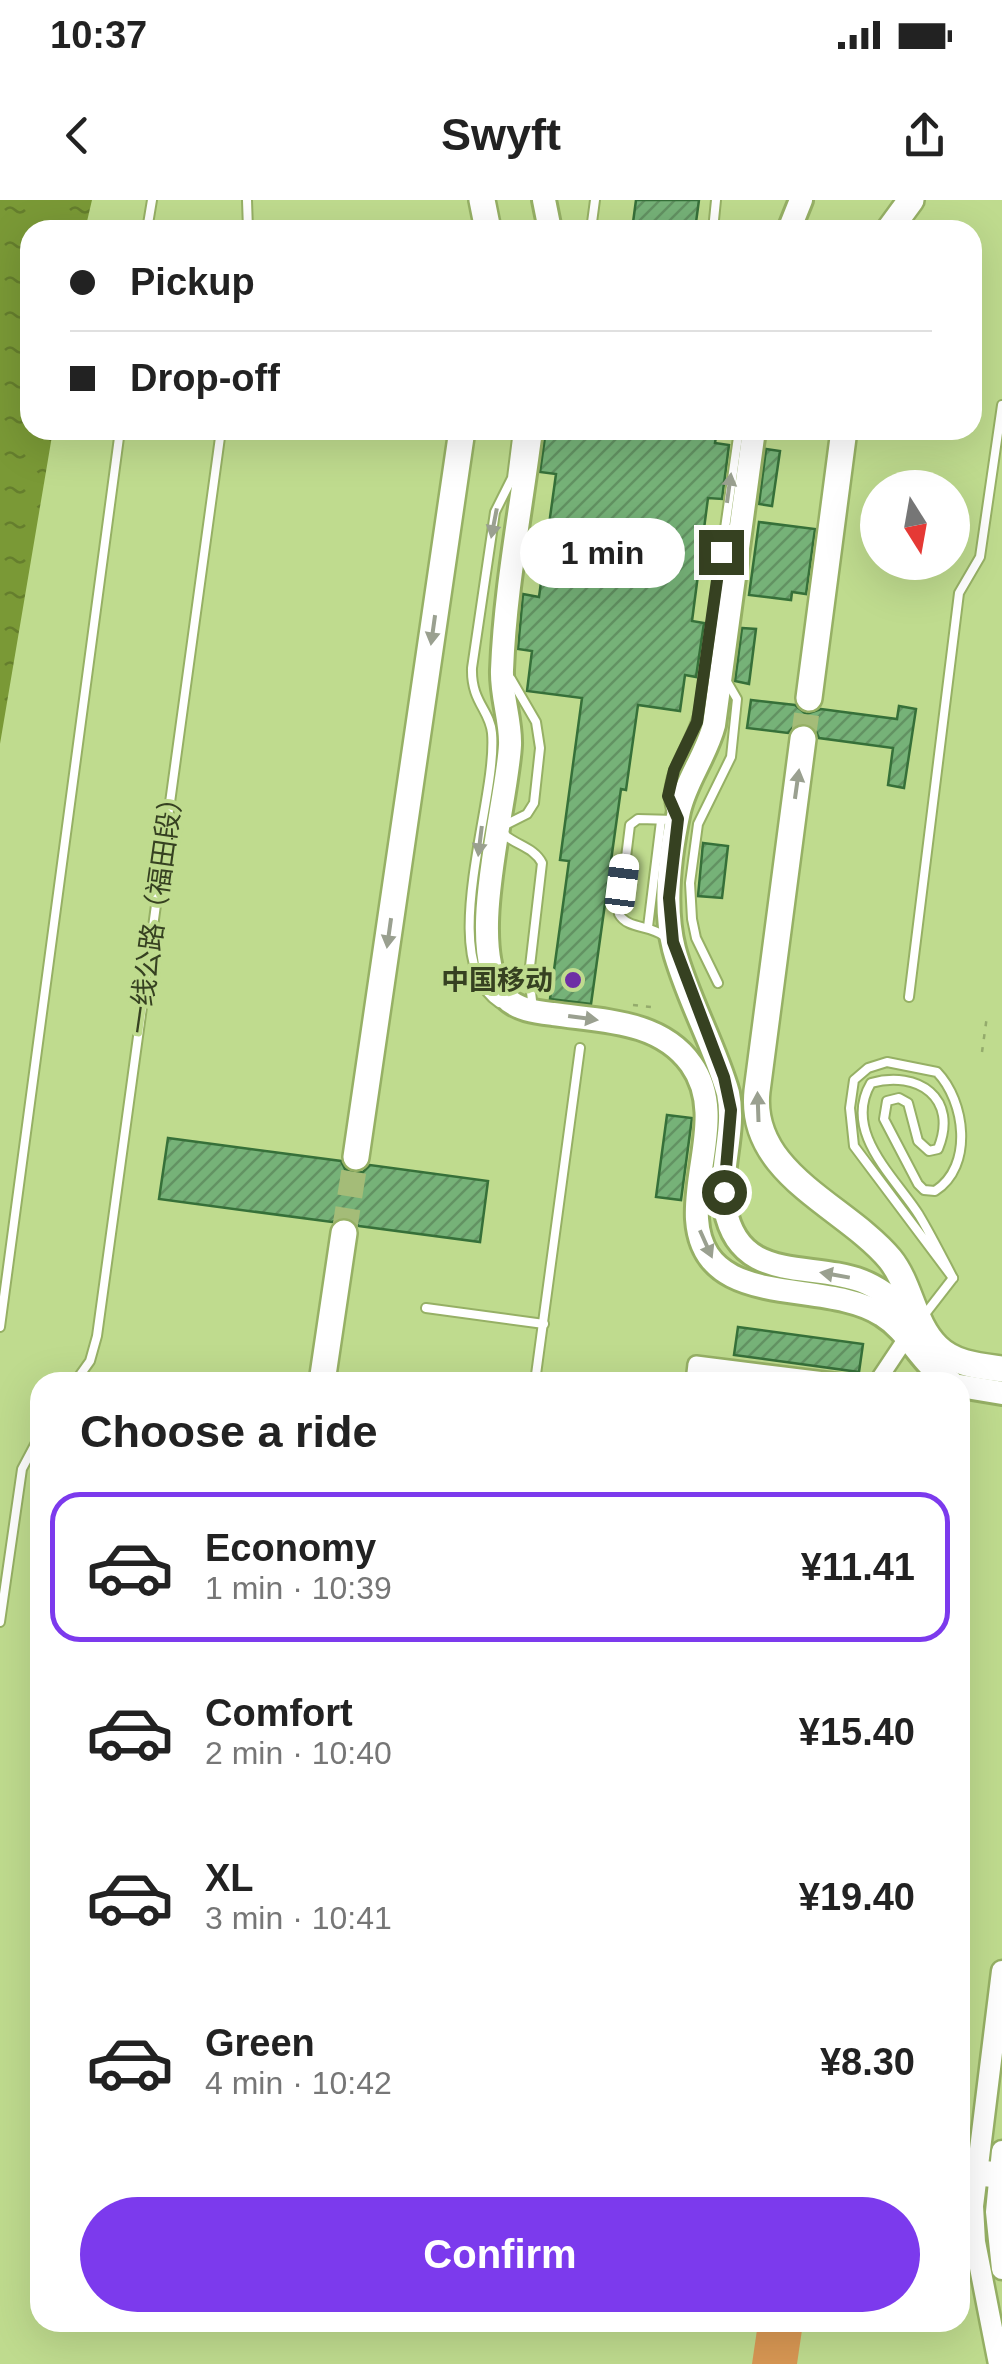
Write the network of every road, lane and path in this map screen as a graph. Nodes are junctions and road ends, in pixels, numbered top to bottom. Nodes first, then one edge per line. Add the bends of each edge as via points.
1 (1002, 405) edge
2 (119, 440) edge
3 (220, 440) edge
4 (461, 440) edge
5 (517, 440) edge
6 (530, 440) edge
7 (744, 440) edge
8 (745, 440) edge
9 (843, 440) edge
10 (722, 673) junction
11 (809, 698) tunnel mouth
12 (803, 739) tunnel mouth
13 (669, 820) junction
14 (499, 828) junction
15 (648, 926) junction
16 (675, 952) junction
17 (718, 983) dead end
18 (909, 997) dead end
19 (534, 1011) junction
20 (987, 1016) dead end
21 (580, 1048) dead end
22 (982, 1052) dead end
23 (356, 1156) tunnel mouth
24 (344, 1233) tunnel mouth
25 (953, 1278) junction
26 (426, 1308) dead end
27 (544, 1324) junction
28 (0, 1328) edge
29 (914, 1328) junction
30 (1002, 1369) edge
31 (82, 1372) edge
32 (323, 1372) edge
33 (537, 1372) edge
34 (695, 1372) edge
35 (760, 1372) edge
36 (885, 1372) edge
37 (936, 1372) edge
38 (970, 1388) edge
39 (1002, 1393) edge
40 (30, 1454) edge
41 (0, 1622) edge
42 (1002, 1972) edge
43 (984, 2167) edge
44 (1002, 2269) edge
45 (999, 2364) edge

1 - 18 lane via 980,556 958,593
2 - 28 lane
3 - 31 lane, 一线公路（福田段） via 97,1336
4 -> 23 main road
5 -> 19 lane via 512,478 495,512 472,668 474,694 492,734 469,947 485,992 506,1006
6 - 14 main road via 504,650 510,741
13 -> 7 lane via 668,788 700,711
8 - 10 main road
9 - 11 main road
10 - 13 main road via 709,744
10 - 17 lane via 736,698 731,757 701,816 690,884 696,938
29 -> 12 main road via 906,1287 889,1258 805,1188 773,1153 758,1124
13 - 15 lane
13 - 15 lane via 638,819 630,826 619,914 628,924
13 - 16 main road
14 - 19 lane via 542,863 529,975
14 - 19 main road via 488,961 504,996
15 - 16 lane
29 -> 16 main road via 859,1280 762,1262 739,1244 724,1201 728,1093
19 -> 29 main road via 644,1030 669,1041 690,1062 706,1106 699,1229 722,1271 751,1284 849,1299
20 - 22 path
21 - 27 lane
24 - 32 main road
25 - 25 lane via 877,1159 863,1097 871,1083 889,1078 932,1092 943,1108 938,1149 929,1152 918,1141 908,1102 887,1100 884,1119 918,1184 935,1191 960,1153 953,1094 936,1072 886,1062 868,1068 854,1080 854,1146
25 - 29 lane
26 - 27 lane
27 - 33 lane
29 - 30 main road via 948,1356
29 - 36 street
29 - 37 main road via 924,1364
34 - 35 street via 696,1364
38 - 39 main road
40 - 41 lane via 22,1469
42 - 43 street
43 - 44 street
43 - 45 street via 975,2242

